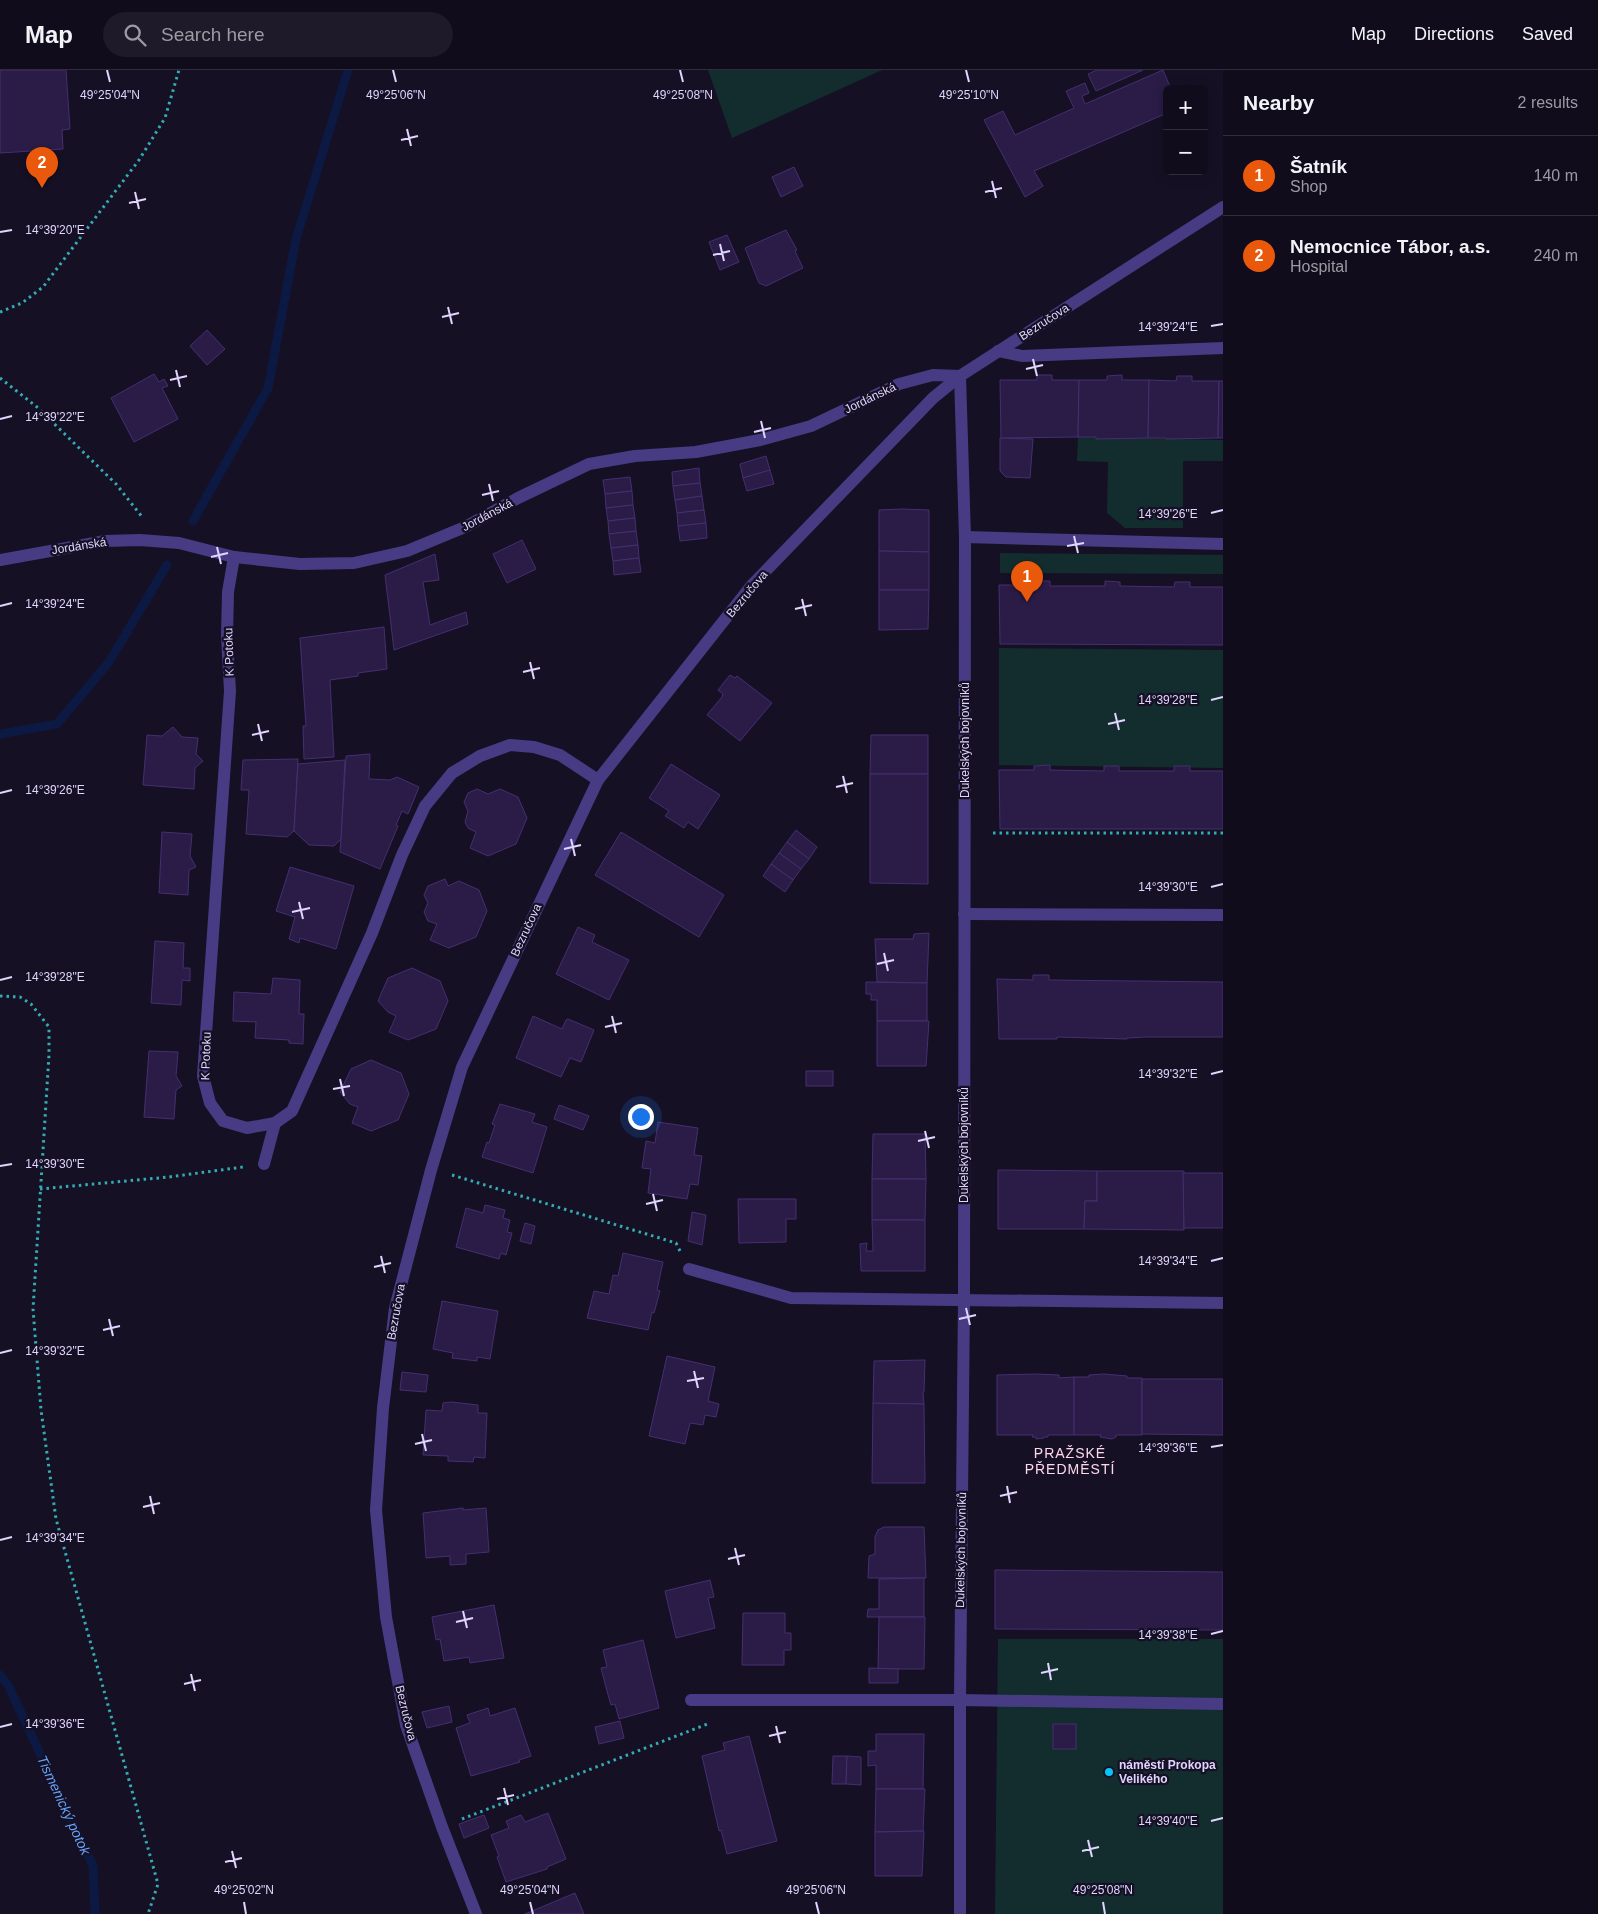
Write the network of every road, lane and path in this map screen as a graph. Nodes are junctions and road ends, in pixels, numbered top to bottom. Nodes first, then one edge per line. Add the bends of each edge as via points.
1 (179, 70) edge
2 (1223, 207) edge
3 (0, 312) edge
4 (1223, 348) edge
5 (998, 351) junction
6 (960, 376) junction
7 (0, 378) edge
8 (965, 537) junction
9 (162, 542) junction
10 (1223, 544) edge
11 (234, 557) junction
12 (0, 560) edge
13 (598, 780) junction
14 (993, 834) dead end
15 (1223, 834) edge
16 (964, 914) junction
17 (1223, 915) edge
18 (0, 996) edge
19 (274, 1123) junction
20 (264, 1164) joint
21 (444, 1173) dead end
22 (40, 1189) junction
23 (688, 1269) joint
24 (964, 1299) junction
25 (1223, 1303) edge
26 (691, 1700) dead end
27 (960, 1700) junction
28 (1223, 1704) edge
29 (710, 1723) dead end
30 (461, 1819) dead end
31 (148, 1914) edge
32 (476, 1914) edge
33 (960, 1914) edge

1 - 3 path via 164,118 127,176 43,287 22,303
2 - 5 street, Bezručova
4 - 5 street via 1022,356
5 - 6 street, Bezručova
6 - 8 street, Dukelských bojovníků
6 - 11 street, Jordánská via 933,375 899,384 811,426 760,440 696,452 635,456 589,464 465,527 407,551 354,563 300,564
6 - 13 street, Bezručova via 933,398 752,585
7 - 9 path via 38,407 116,484
8 - 10 street
8 - 16 street, Dukelských bojovníků
9 - 11 street, Jordánská
9 - 12 street, Jordánská via 104,541
11 - 19 street, K Potoku via 228,592 230,691 203,1076 210,1103 223,1121 247,1128
13 - 19 street, K Potoku via 560,755 534,747 510,745 480,756 452,772 425,806 292,1111
13 - 32 street, Bezručova via 462,1067 395,1308 382,1408 376,1510 386,1617 406,1725
14 - 15 path
16 - 17 street
16 - 24 street, Dukelských bojovníků
18 - 22 path via 20,997 32,1004 49,1027
19 - 20 street
20 - 22 path
21 - 23 path via 676,1243
22 - 31 path via 33,1309 41,1410 56,1519 158,1884
23 - 24 street via 791,1298
24 - 25 street
24 - 27 street, Dukelských bojovníků
26 - 27 street
27 - 28 street
27 - 33 street, Dukelských bojovníků
29 - 30 path

